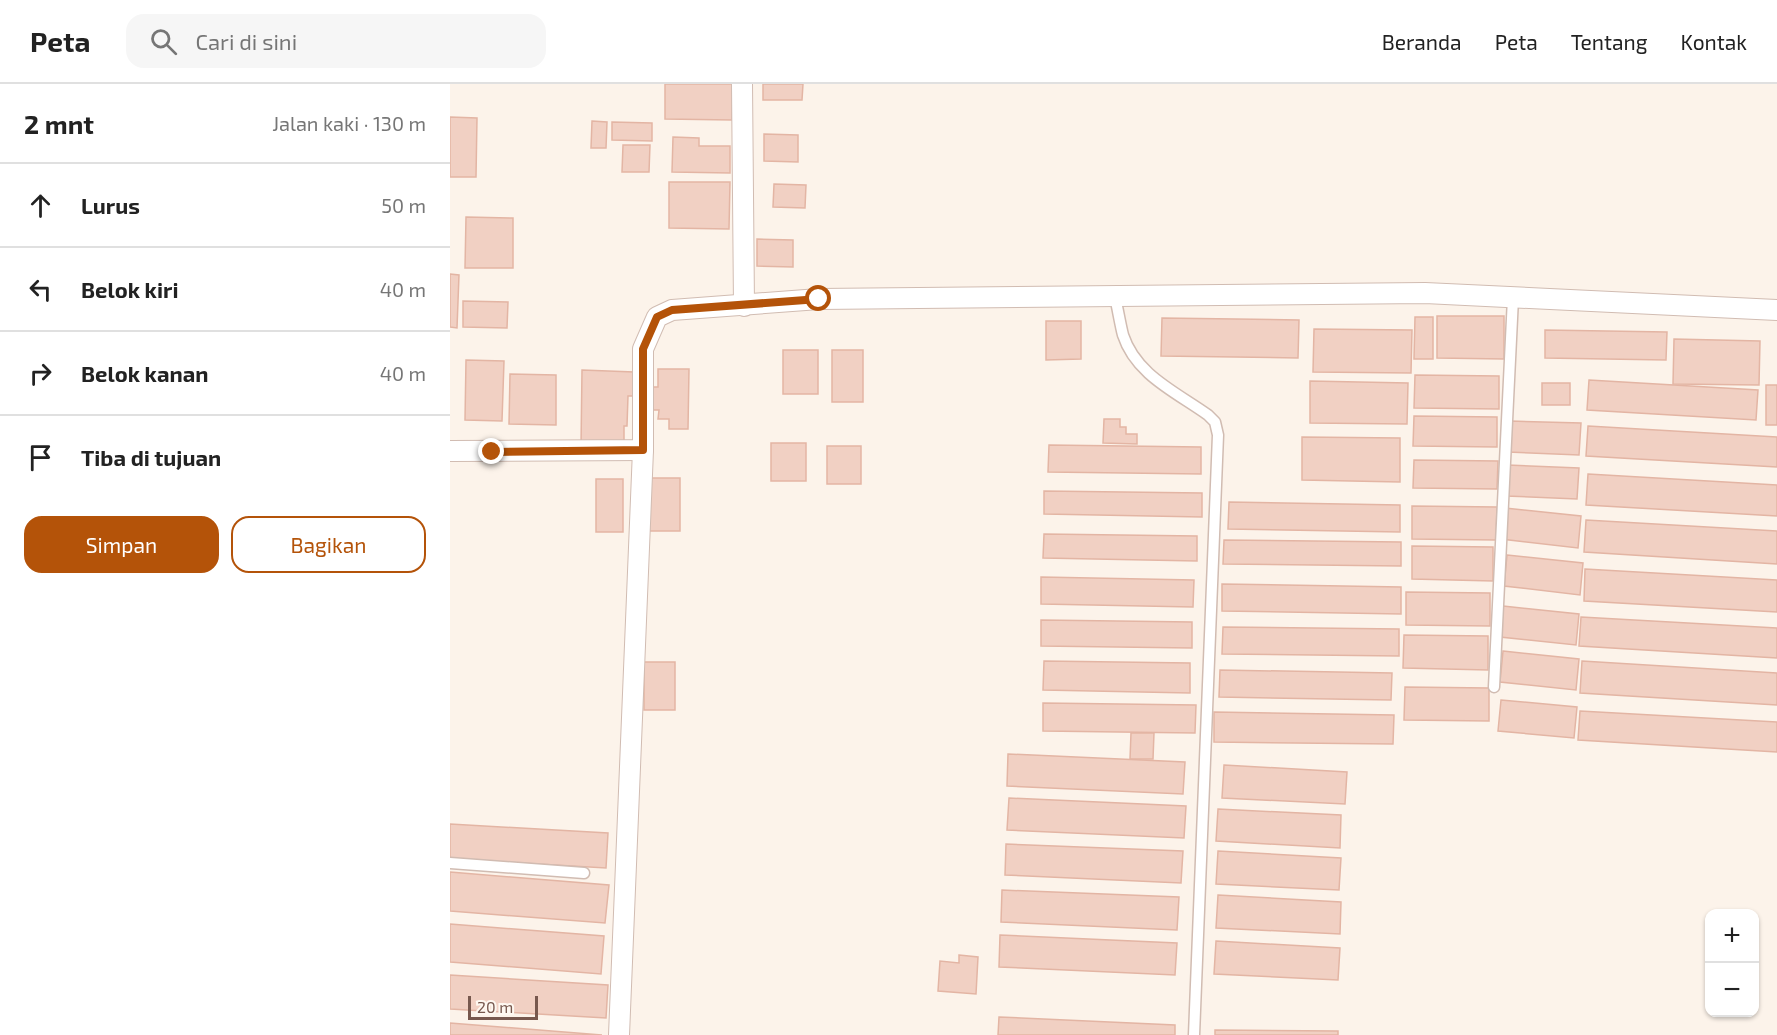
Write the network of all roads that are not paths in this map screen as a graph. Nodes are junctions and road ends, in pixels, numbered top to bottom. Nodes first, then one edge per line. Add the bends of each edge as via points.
1 (742, 84) edge
2 (1115, 297) junction
3 (1513, 298) junction
4 (744, 306) junction
5 (1777, 310) edge
6 (643, 450) junction
7 (450, 451) edge
8 (1494, 687) dead end
9 (450, 863) edge
10 (585, 873) dead end
11 (619, 1035) edge
12 (1194, 1035) edge

1 - 4 street
2 - 3 street via 1425,293
2 - 4 street via 819,299
2 - 12 lane via 1124,336 1134,357 1148,374 1208,415 1215,422 1218,435
3 - 5 street
3 - 8 lane
4 - 6 street via 672,310 657,317 643,349
6 - 7 street
6 - 11 street
9 - 10 lane

